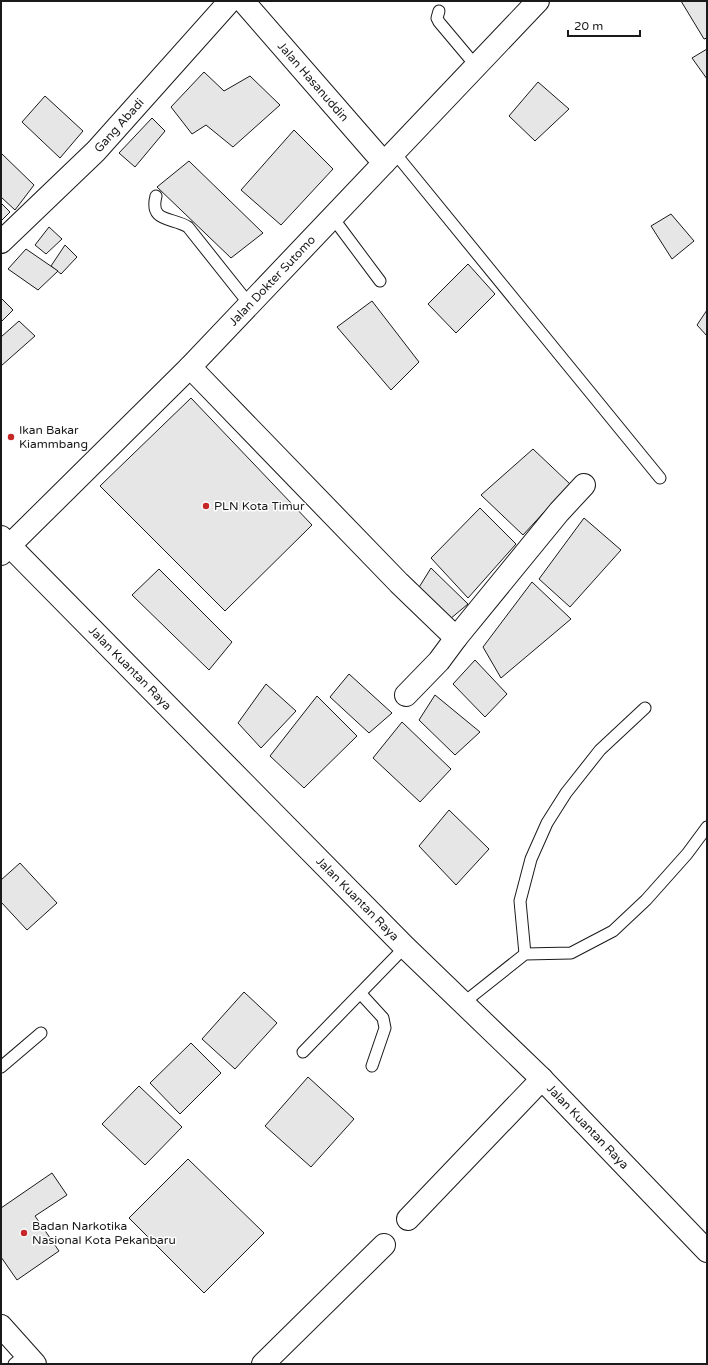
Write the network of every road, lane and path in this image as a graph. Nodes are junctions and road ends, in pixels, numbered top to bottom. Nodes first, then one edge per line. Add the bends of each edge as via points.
1 (230, 1) edge
2 (243, 1) edge
3 (538, 1) edge
4 (439, 11) dead end
5 (476, 66) junction
6 (389, 158) junction
7 (156, 196) dead end
8 (333, 218) junction
9 (1, 242) edge
10 (380, 281) dead end
11 (250, 305) junction
12 (190, 367) junction
13 (660, 478) dead end
14 (584, 485) dead end
15 (4, 546) edge
16 (456, 638) junction
17 (406, 695) dead end
18 (645, 708) dead end
19 (707, 827) edge
20 (405, 947) junction
21 (525, 954) junction
22 (361, 994) junction
23 (462, 1004) junction
24 (41, 1033) dead end
25 (303, 1052) dead end
26 (372, 1066) dead end
27 (1, 1067) edge
28 (542, 1079) junction
29 (408, 1219) dead end
30 (384, 1245) dead end
31 (707, 1251) edge
32 (1, 1326) edge
33 (25, 1361) edge
34 (263, 1364) edge

1 - 9 street, Gang Abadi via 96,151
2 - 6 street, Jalan Hasanuddin
3 - 5 street, Jalan Dokter Sutomo
4 - 5 lane via 438,22
5 - 6 street, Jalan Dokter Sutomo
6 - 8 street, Jalan Dokter Sutomo
6 - 13 lane
7 - 11 lane via 155,211 163,218 188,227
8 - 10 lane
8 - 11 street, Jalan Dokter Sutomo
11 - 12 street, Jalan Dokter Sutomo
12 - 15 street, Jalan Dokter Sutomo
12 - 16 street via 399,583
14 - 16 street
15 - 20 street, Jalan Kuantan Raya
16 - 17 street via 439,661
18 - 21 lane via 600,750 566,793 547,823 531,859 520,902
19 - 21 lane via 646,900 613,932 571,953
20 - 22 lane
20 - 23 street, Jalan Kuantan Raya
21 - 23 lane
22 - 25 lane
22 - 26 lane via 383,1018 385,1028
23 - 28 street, Jalan Kuantan Raya
24 - 27 lane
28 - 29 street
28 - 31 street, Jalan Kuantan Raya
30 - 34 street
32 - 33 street

